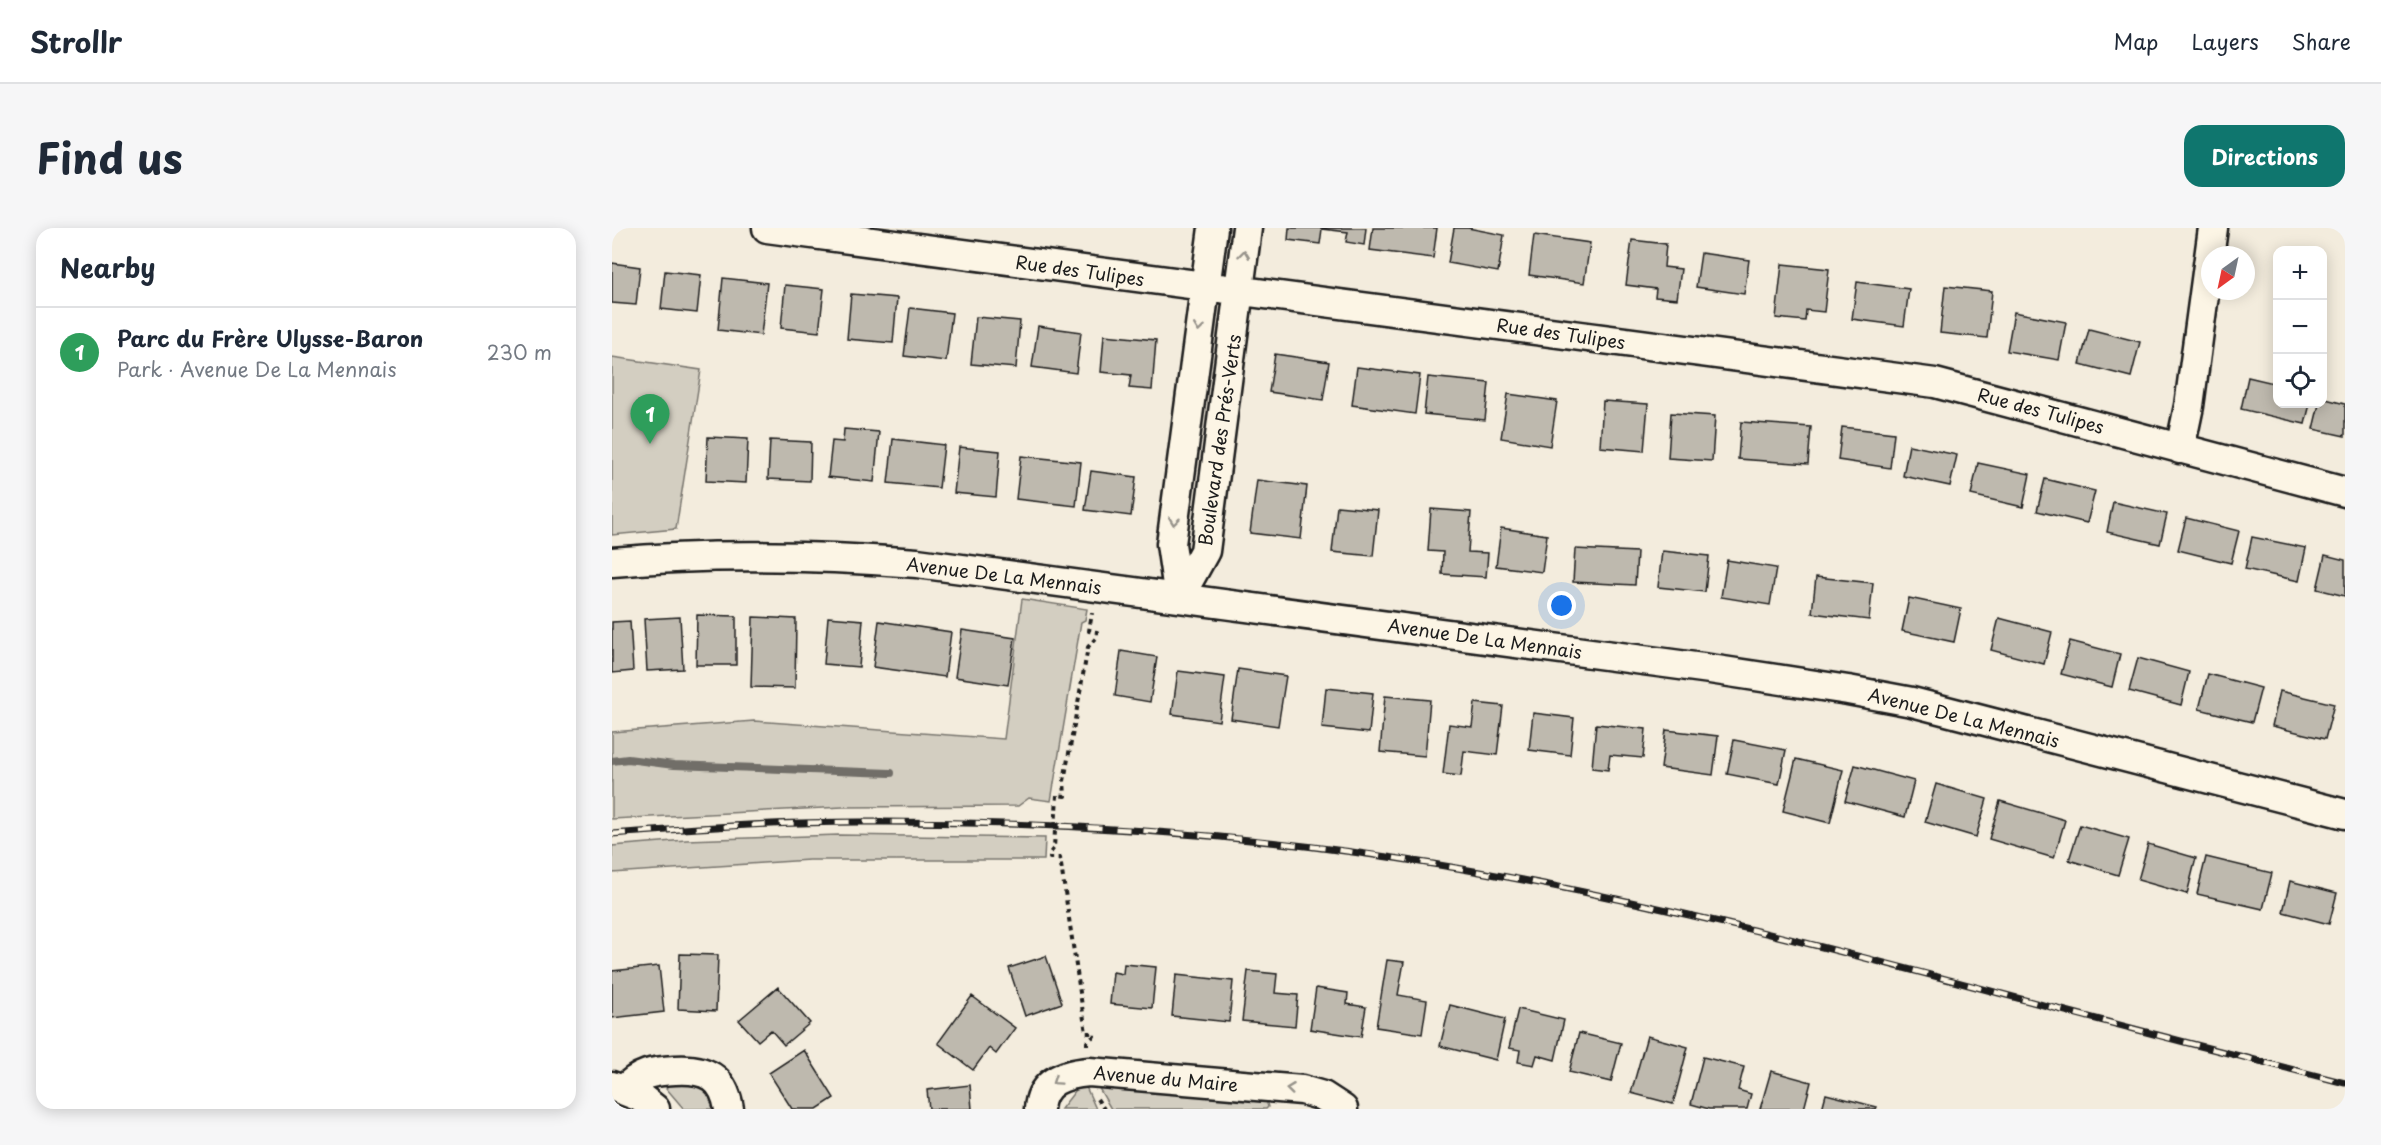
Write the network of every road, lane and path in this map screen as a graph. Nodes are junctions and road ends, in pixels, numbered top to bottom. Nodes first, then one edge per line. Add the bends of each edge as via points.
1 (767, 228) edge
2 (1212, 228) edge
3 (1247, 228) edge
4 (2213, 228) edge
5 (1205, 286) junction
6 (1239, 291) junction
7 (2180, 449) junction
8 (2345, 492) edge
9 (612, 562) edge
10 (1179, 598) junction
11 (1092, 609) dead end
12 (2345, 814) edge
13 (1088, 1049) dead end
14 (618, 1088) edge
15 (655, 1109) edge
16 (729, 1109) edge
17 (1039, 1109) edge
18 (1343, 1109) edge

1 - 5 street, Rue des Tulipes
2 - 5 street, Boulevard des Prés-Verts
6 -> 3 street, Boulevard des Prés-Verts
4 - 7 street
5 - 6 street, Rue des Tulipes
5 -> 10 street, Boulevard des Prés-Verts via 1171,544
6 - 7 street, Rue des Tulipes via 1935,382
6 - 10 street, Boulevard des Prés-Verts via 1205,551
7 - 8 street, Rue des Tulipes
9 - 10 street, Avenue De La Mennais via 789,556 872,560 970,569
10 - 12 street, Avenue De La Mennais via 1876,695
11 - 13 path via 1089,631 1097,632 1097,637 1088,647 1064,781 1066,791 1065,796 1057,795 1054,848 1050,853 1050,858 1060,858 1086,1033 1094,1033 1087,1042
14 - 15 street via 640,1097
14 - 16 street via 650,1072 700,1070 723,1088
18 -> 17 street, Avenue du Maire via 1323,1096 1302,1090 1089,1072 1062,1076 1053,1082 1040,1098

